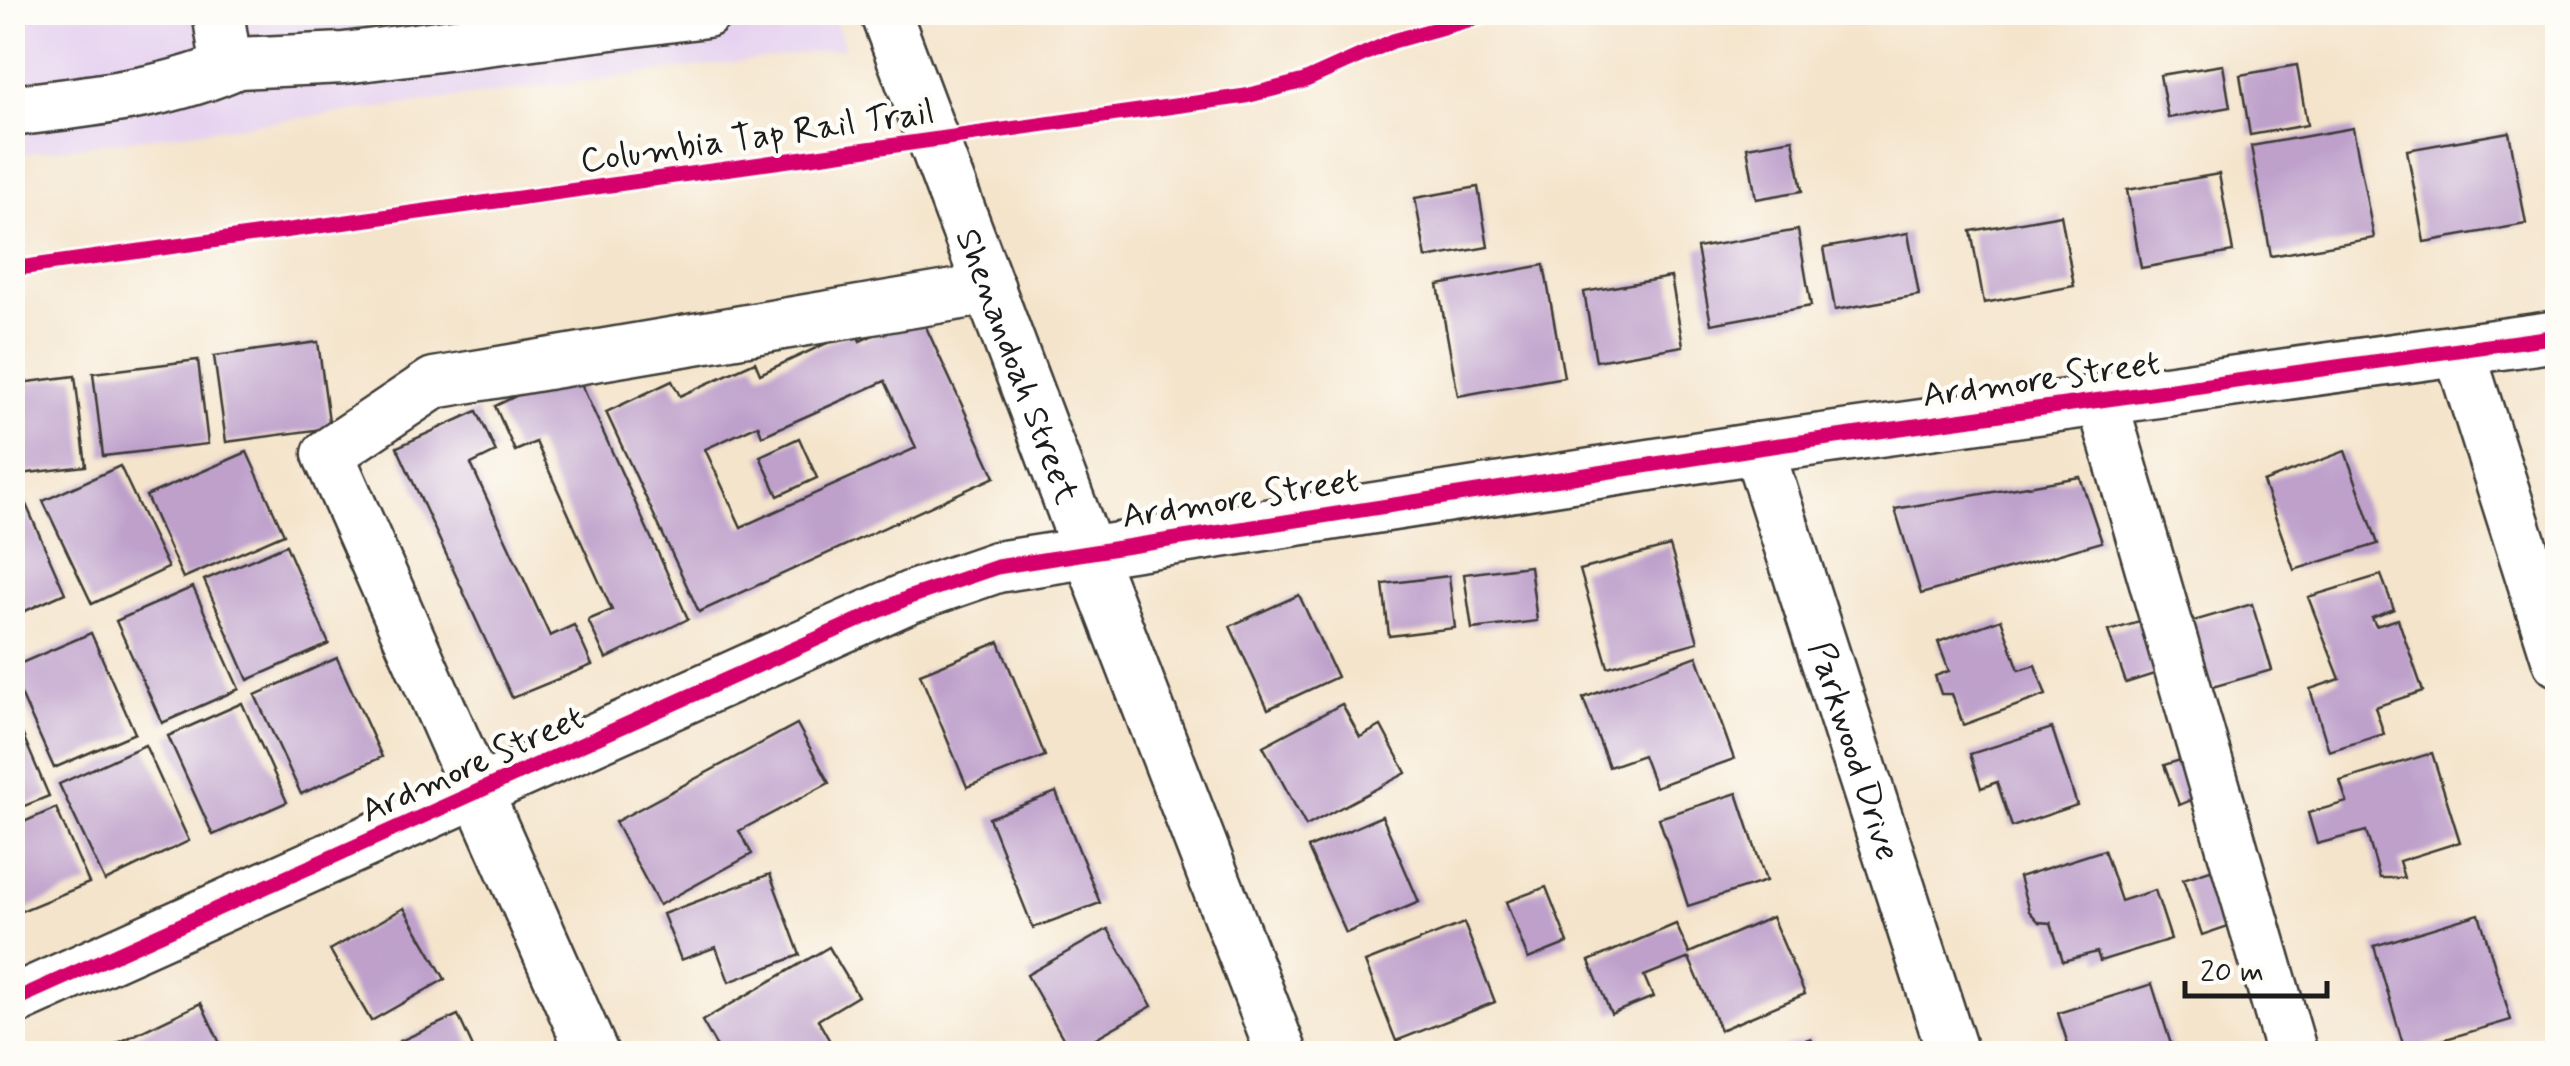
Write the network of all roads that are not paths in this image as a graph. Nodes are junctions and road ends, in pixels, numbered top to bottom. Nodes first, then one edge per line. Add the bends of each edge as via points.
1 (218, 12) edge
2 (706, 12) edge
3 (886, 12) edge
4 (640, 17) edge
5 (526, 24) edge
6 (236, 63) junction
7 (12, 111) edge
8 (990, 289) junction
9 (2558, 336) edge
10 (2459, 350) junction
11 (2102, 400) junction
12 (1758, 448) junction
13 (1088, 551) junction
14 (2558, 661) edge
15 (480, 793) junction
16 (12, 1001) edge
17 (592, 1054) edge
18 (1282, 1054) edge
19 (1953, 1054) edge
20 (2292, 1054) edge

1 - 6 street via 224,50
2 - 4 street
3 - 8 street, Shenandoah Street
4 - 5 street
5 - 6 street via 344,58
6 - 7 street via 200,80
8 - 13 street, Shenandoah Street
8 - 15 street via 434,383 328,454
9 - 10 street, Ardmore Street
10 - 11 street, Ardmore Street
10 - 14 street
11 - 12 street, Ardmore Street
11 - 20 street
12 - 13 street, Ardmore Street
12 - 19 street, Parkwood Drive
13 - 15 street, Ardmore Street via 956,578
13 - 18 street, Shenandoah Street
15 - 16 street, Ardmore Street
15 - 17 street

